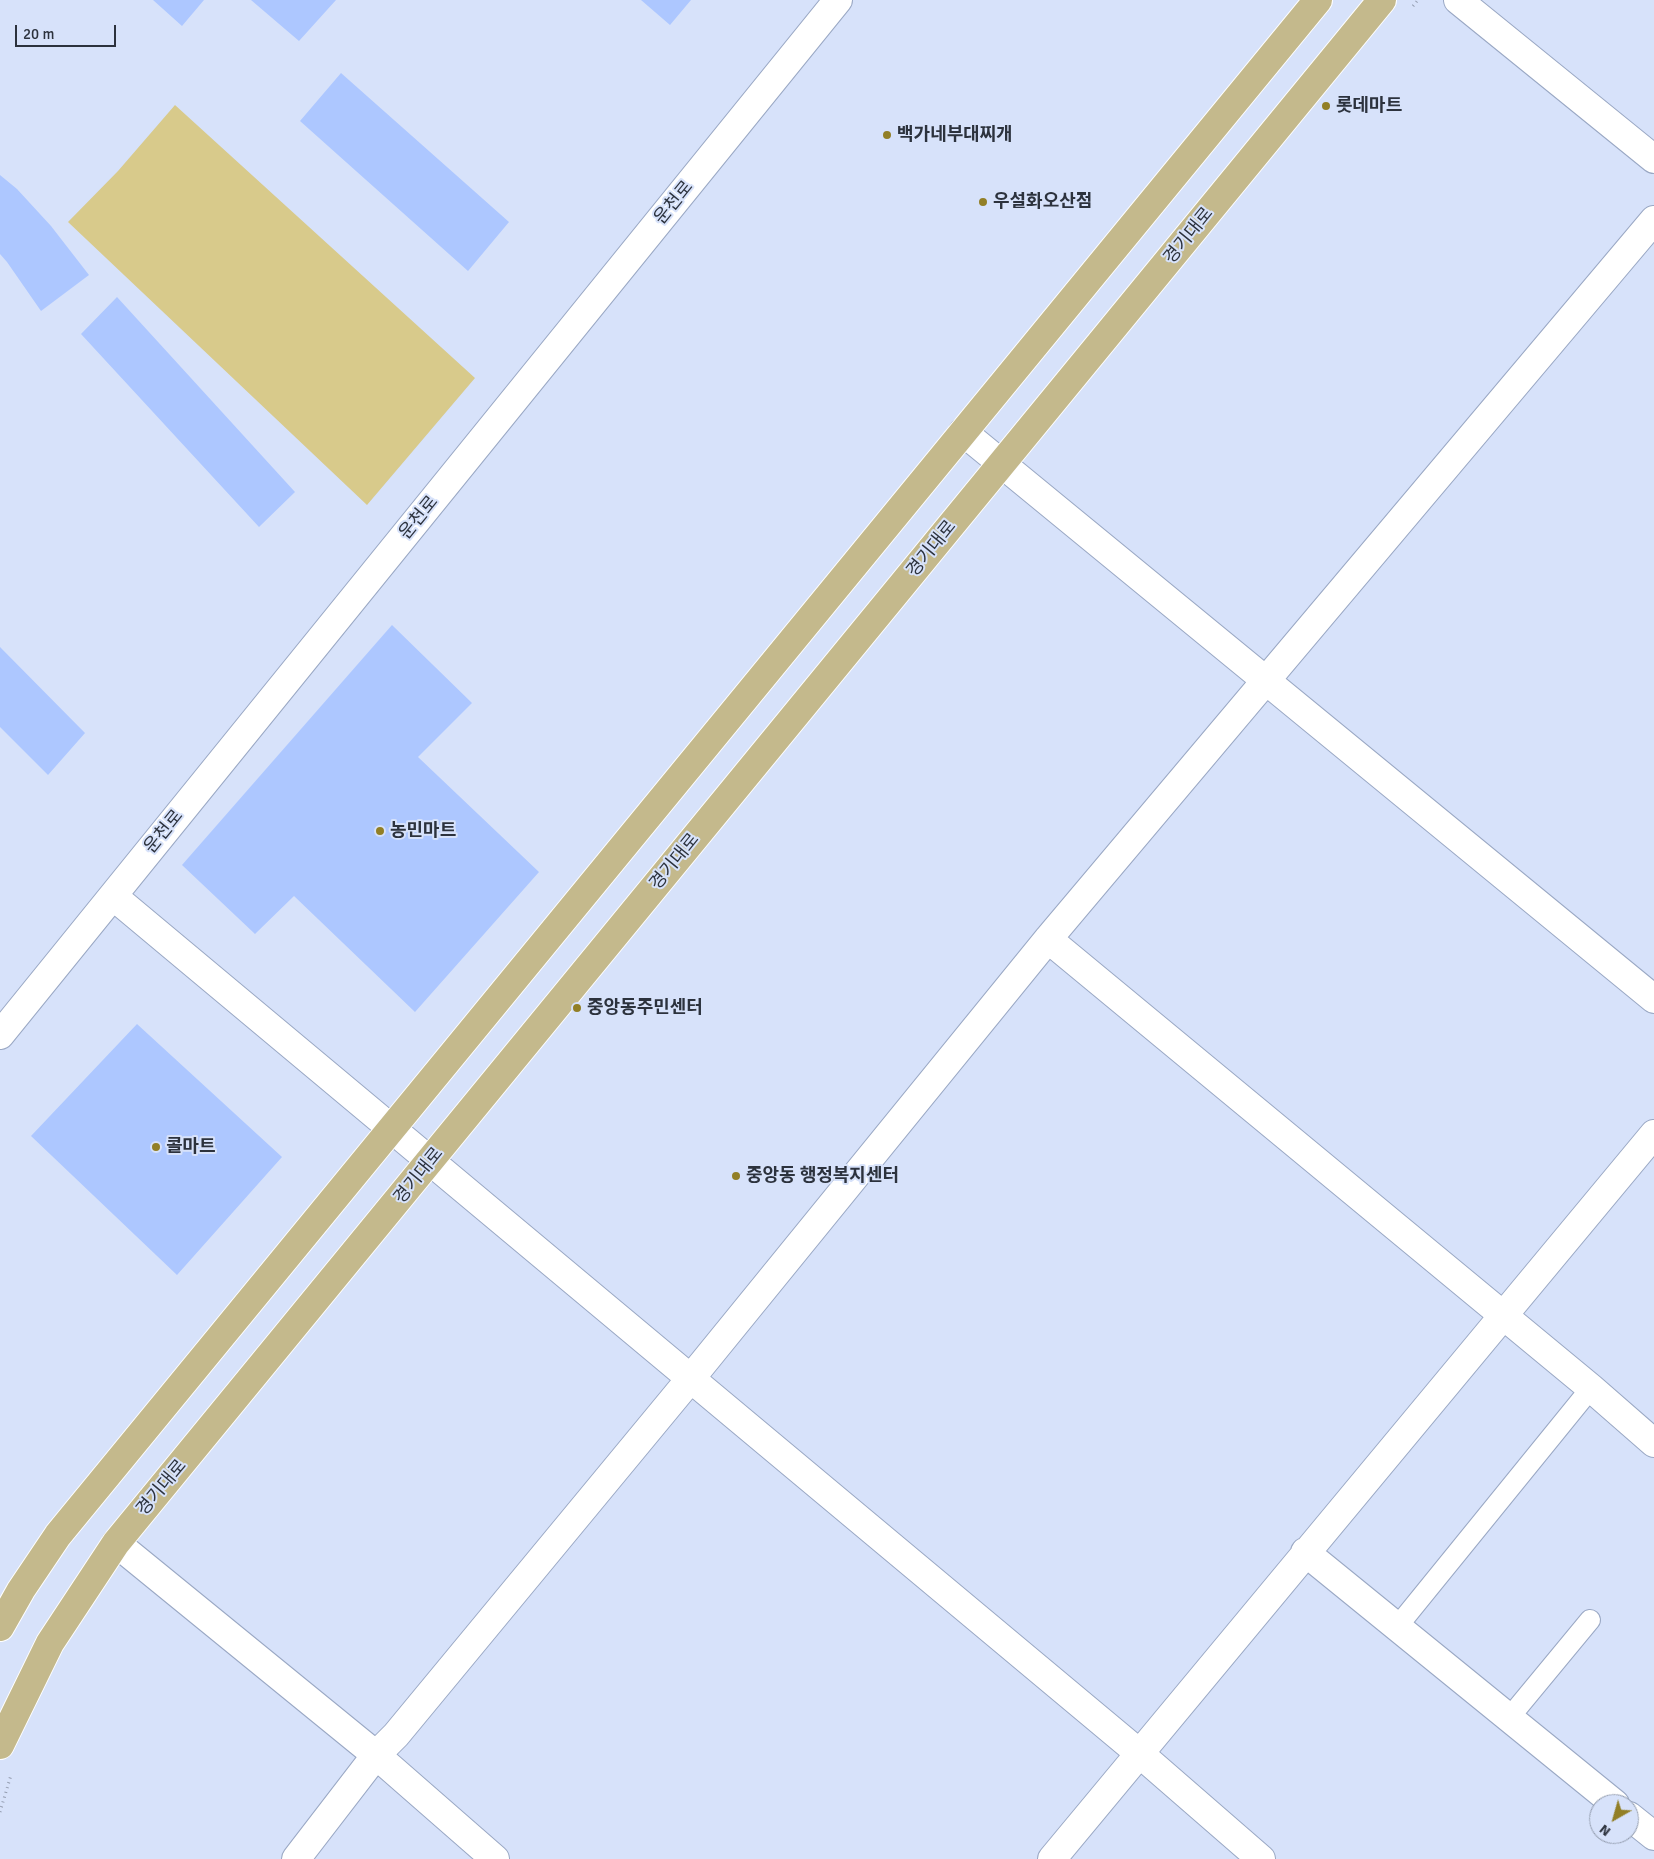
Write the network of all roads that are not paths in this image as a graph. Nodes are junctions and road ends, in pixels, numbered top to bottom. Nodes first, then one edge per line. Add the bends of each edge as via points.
1 (838, 0) edge
2 (1318, 0) edge
3 (1382, 0) edge
4 (1458, 0) edge
5 (1654, 159) edge
6 (1654, 220) edge
7 (964, 432) junction
8 (1002, 464) junction
9 (1266, 680) junction
10 (113, 896) junction
11 (1048, 939) junction
12 (1654, 999) edge
13 (0, 1035) edge
14 (391, 1129) junction
15 (1654, 1134) edge
16 (430, 1162) junction
17 (1504, 1316) junction
18 (691, 1378) junction
19 (1591, 1388) junction
20 (1654, 1443) edge
21 (116, 1543) junction
22 (1305, 1552) junction
23 (1590, 1620) dead end
24 (0, 1627) edge
25 (1397, 1627) junction
26 (1509, 1718) junction
27 (0, 1745) edge
28 (1139, 1753) junction
29 (376, 1755) junction
30 (1603, 1794) edge
31 (1639, 1824) edge
32 (1654, 1836) edge
33 (296, 1859) edge
34 (496, 1859) edge
35 (1052, 1859) edge
36 (1261, 1859) edge

1 - 10 street, 운천로
2 - 7 main road
3 - 8 main road, 경기대로
4 - 5 street
6 - 9 street
7 - 8 street
7 - 14 main road
8 - 9 street
8 - 16 main road, 경기대로
9 - 11 street
9 - 12 street
10 - 13 street, 운천로
10 - 14 street
11 - 17 street
11 - 18 street
14 - 16 street
14 - 24 main road via 58,1535
15 - 17 street
16 - 18 street
16 - 21 main road, 경기대로
17 - 19 street
17 - 22 street
18 - 28 street
18 - 29 street via 396,1735
19 - 20 street
19 - 25 lane
21 - 27 main road, 경기대로 via 50,1643
21 - 29 street
22 - 25 street
22 - 28 street
23 - 26 lane
25 - 26 street
26 - 30 street
28 - 35 street
28 - 36 street
29 - 33 street
29 - 34 street
31 - 32 street

